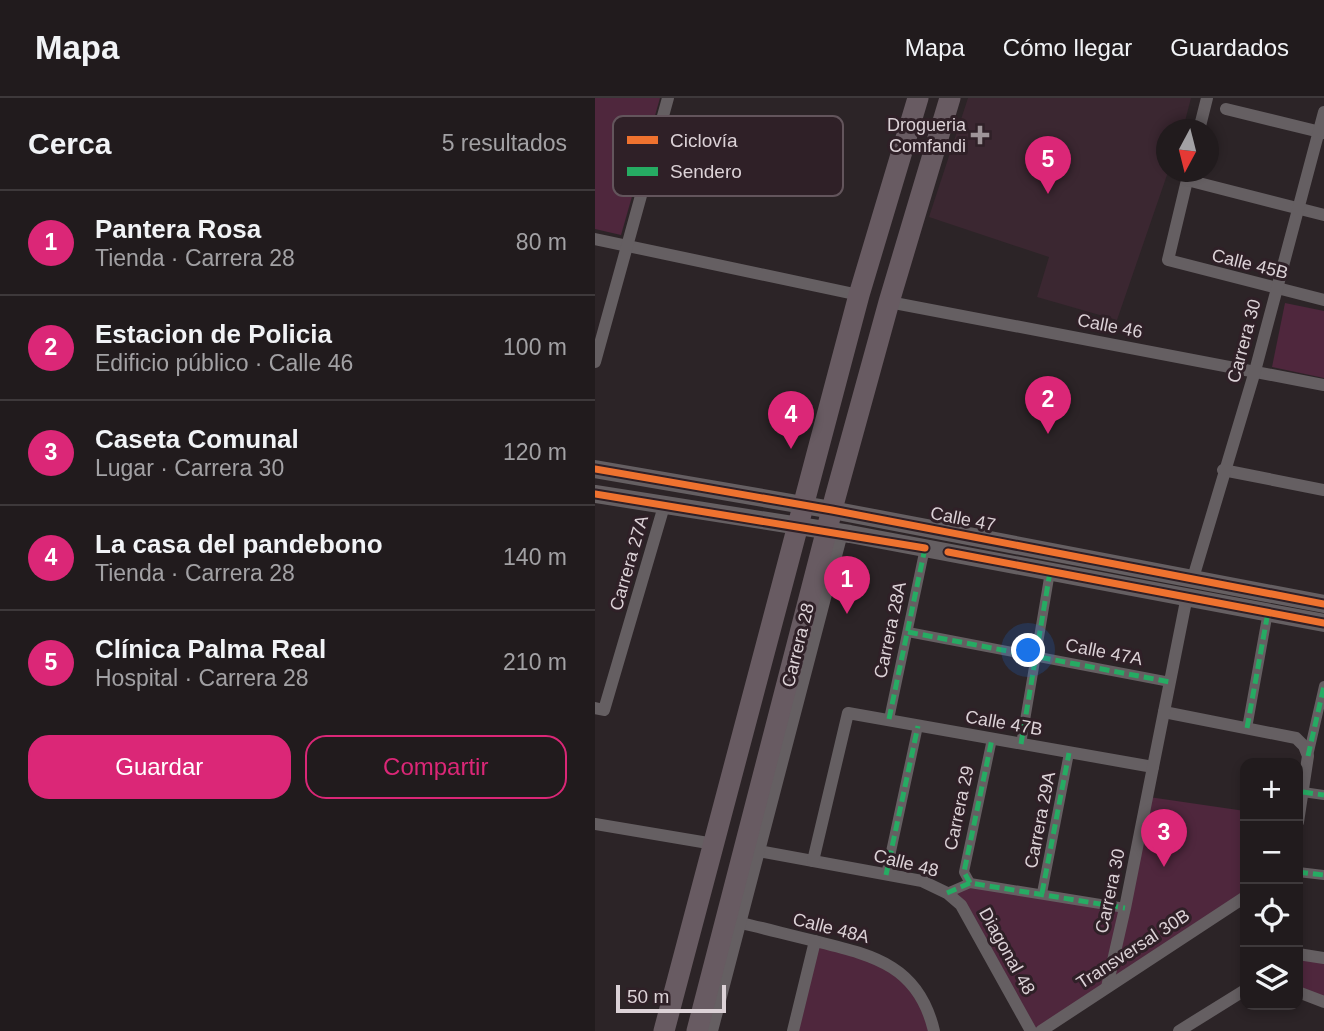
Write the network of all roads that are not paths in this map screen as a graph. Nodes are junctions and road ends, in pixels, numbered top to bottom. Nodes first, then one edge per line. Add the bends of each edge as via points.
1 (668, 98) edge
2 (918, 98) edge
3 (950, 98) edge
4 (1207, 98) edge
5 (1226, 108) dead end
6 (1324, 112) edge
7 (663, 116) edge
8 (1202, 119) edge
9 (1322, 132) edge
10 (1187, 182) edge
11 (1208, 182) edge
12 (640, 196) edge
13 (1299, 209) junction
14 (1324, 215) edge
15 (595, 239) edge
16 (626, 246) junction
17 (1277, 289) junction
18 (859, 295) junction
19 (1324, 300) edge
20 (889, 302) junction
21 (595, 362) edge
22 (1255, 371) junction
23 (1324, 385) edge
24 (595, 469) edge
25 (1223, 470) junction
26 (1324, 490) edge
27 (595, 494) edge
28 (664, 506) junction
29 (801, 515) junction
30 (834, 525) junction
31 (925, 548) junction
32 (1050, 572) junction
33 (1193, 578) junction
34 (1187, 596) junction
35 (1324, 604) edge
36 (1268, 612) junction
37 (1324, 623) edge
38 (908, 632) junction
39 (1035, 656) junction
40 (1170, 682) junction
41 (1324, 686) edge
42 (599, 709) edge
43 (1164, 712) junction
44 (1321, 717) edge
45 (889, 719) junction
46 (918, 726) junction
47 (1247, 728) junction
48 (992, 739) junction
49 (1021, 744) junction
50 (1306, 751) junction
51 (1069, 752) junction
52 (1153, 767) junction
53 (1303, 792) joint
54 (1324, 795) edge
55 (595, 824) edge
56 (715, 844) junction
57 (759, 851) junction
58 (813, 861) junction
59 (1303, 873) edge
60 (886, 875) junction
61 (1324, 875) edge
62 (752, 878) junction
63 (970, 883) junction
64 (733, 892) junction
65 (947, 893) junction
66 (1042, 893) junction
67 (1240, 900) edge
68 (1125, 908) junction
69 (741, 923) junction
70 (815, 941) junction
71 (1303, 955) edge
72 (1324, 958) edge
73 (1107, 987) junction
74 (1240, 993) edge
75 (1303, 994) edge
76 (1324, 1002) edge
77 (664, 1031) edge
78 (697, 1031) edge
79 (712, 1031) edge
80 (793, 1031) edge
81 (934, 1031) edge
82 (1031, 1031) edge
83 (1041, 1031) edge
84 (1179, 1031) edge

1 - 7 street
2 - 18 main road, Carrera 28
3 - 20 main road, Carrera 28
4 - 8 street
5 - 9 street
6 - 9 street, Carrera 30
9 - 13 street, Carrera 30
10 - 17 street, Calle 45B via 1168,260
11 - 13 street
12 - 16 street
13 - 14 street
13 - 17 street, Carrera 30
15 - 16 street
16 - 18 street
16 - 21 street
17 - 19 street, Calle 45B
17 - 22 street, Carrera 30
18 - 29 main road, Carrera 28
20 - 22 street, Calle 46
20 - 30 main road, Carrera 28
22 - 23 street, Calle 46
22 - 25 street, Carrera 30
24 - 29 main road, Calle 47
25 - 26 street
25 - 33 street, Carrera 30
27 - 28 main road, Calle 47
28 - 29 main road, Calle 47
28 - 42 street, Carrera 27A
29 - 30 main road, Calle 47
29 - 56 main road, Carrera 28
30 - 31 main road, Calle 47
30 - 33 main road, Calle 47
30 - 57 street, Carrera 28
30 - 64 main road, Carrera 28
31 - 32 main road, Calle 47
31 - 38 street, Carrera 28A
32 - 34 main road, Calle 47
32 - 39 street
33 - 35 main road, Calle 47
34 - 36 main road, Calle 47
34 - 40 street, Carrera 30
36 - 37 main road, Calle 47
36 - 47 street
38 - 39 street, Calle 47A
38 - 45 street, Carrera 28A
39 - 40 street, Calle 47A
39 - 49 street
40 - 43 street, Carrera 30
41 - 44 street
43 - 47 street
43 - 52 street, Carrera 30
44 - 50 street
45 - 46 street, Calle 47B
45 - 58 street, Calle 47B via 848,713
46 - 48 street, Calle 47B
46 - 60 street
47 - 50 street via 1296,738
48 - 49 street, Calle 47B
48 - 63 street, Carrera 29 via 964,873
49 - 51 street, Calle 47B
50 - 53 street
51 - 52 street, Calle 47B
51 - 66 street, Carrera 29A
52 - 68 street, Carrera 30
53 - 54 street
55 - 56 street
56 - 77 main road, Carrera 28
57 - 58 street, Calle 48
57 - 62 street, Carrera 28
58 - 60 street, Calle 48
59 - 61 street
60 - 65 street, Calle 48 via 922,881
62 - 64 main road
62 - 69 street, Carrera 28
63 - 65 street, Calle 48
63 - 66 street
64 - 78 main road, Carrera 28
65 - 82 street, Diagonal 48 via 961,905
66 - 68 street
67 - 73 street, Transversal 30B
68 - 73 street, Carrera 30
69 - 70 street, Calle 48A
69 - 79 street, Carrera 28
70 - 80 street
70 - 81 street, Calle 48A via 885,961 917,989
71 - 72 street
73 - 83 street, Transversal 30B
74 - 84 street
75 - 76 street

